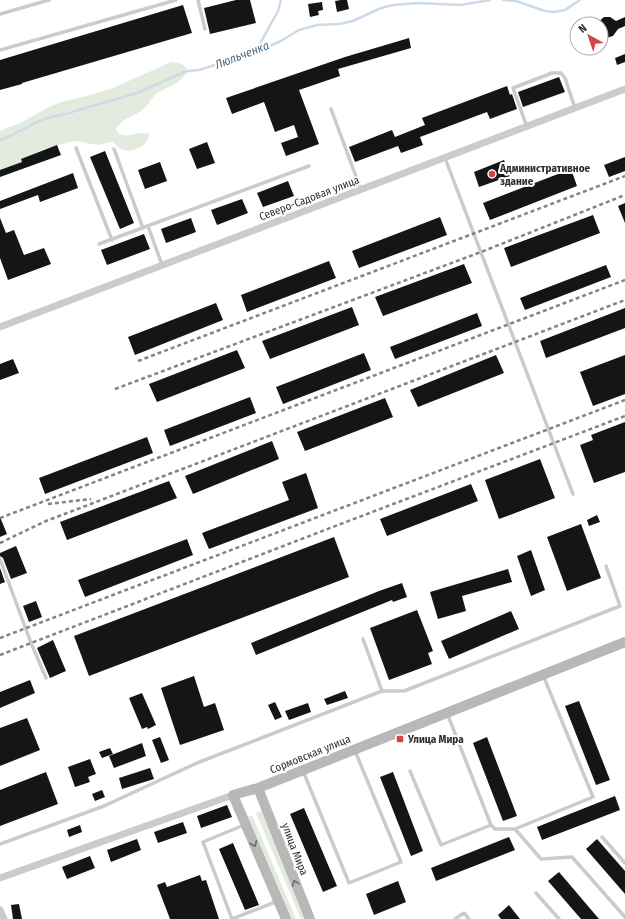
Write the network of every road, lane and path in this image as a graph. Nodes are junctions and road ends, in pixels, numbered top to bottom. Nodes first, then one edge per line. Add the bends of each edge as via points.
1 (49, 0) edge
2 (176, 0) edge
3 (198, 0) edge
4 (0, 14) edge
5 (205, 29) dead end
6 (0, 50) edge
7 (625, 89) edge
8 (576, 108) junction
9 (331, 109) dead end
10 (527, 127) junction
11 (76, 148) dead end
12 (114, 149) dead end
13 (445, 158) junction
14 (308, 166) dead end
15 (361, 190) junction
16 (148, 226) junction
17 (144, 228) junction
18 (112, 240) junction
19 (99, 244) dead end
20 (162, 266) junction
21 (1, 325) edge
22 (573, 494) dead end
23 (0, 559) edge
24 (606, 566) dead end
25 (363, 639) dead end
26 (625, 642) edge
27 (542, 674) junction
28 (46, 678) dead end
29 (382, 692) junction
30 (447, 712) junction
31 (354, 749) junction
32 (302, 770) junction
33 (410, 771) dead end
34 (258, 788) junction
35 (233, 795) junction
36 (245, 824) junction
37 (491, 825) junction
38 (515, 829) junction
39 (602, 837) dead end
40 (0, 844) edge
41 (625, 863) edge
42 (0, 878) edge
43 (536, 893) dead end
44 (278, 901) junction
45 (0, 910) edge
46 (625, 917) edge
47 (4, 919) edge
48 (286, 919) edge
49 (310, 919) edge
50 (455, 919) edge
51 (470, 919) edge
52 (559, 919) edge

1 - 4 lane
2 - 6 lane
3 - 5 lane
7 - 8 street, Северо-Садовая улица
8 - 10 street, Северо-Садовая улица
8 - 10 lane via 561,73 513,88
9 - 15 lane
10 - 13 street, Северо-Садовая улица
11 - 18 lane
12 - 17 lane
13 - 15 street, Северо-Садовая улица
13 - 22 lane
14 - 16 lane
15 - 20 street, Северо-Садовая улица
16 - 17 lane
16 - 20 lane
17 - 18 lane
18 - 19 lane
20 - 21 street, Северо-Садовая улица
23 - 28 lane
24 - 29 lane via 620,606 404,691
25 - 29 lane
26 - 27 street, Сормовская улица
27 - 30 street, Сормовская улица
27 - 38 lane via 593,797
29 - 40 lane via 197,763 104,806
30 - 31 street, Сормовская улица
30 - 37 lane
31 - 32 street, Сормовская улица
31 - 32 lane via 401,862 349,883
32 - 34 street, Сормовская улица
33 - 37 lane via 441,845
34 - 35 street, Сормовская улица
49 -> 34 street, улица Мира
35 - 36 street
35 - 42 street, Сормовская улица
36 -> 44 street
36 - 44 lane via 203,842 232,919
37 - 38 lane via 495,829
38 - 46 lane via 541,859 572,857
39 - 41 lane
43 - 52 lane
44 - 48 street
45 - 47 street
50 - 51 lane via 464,913

